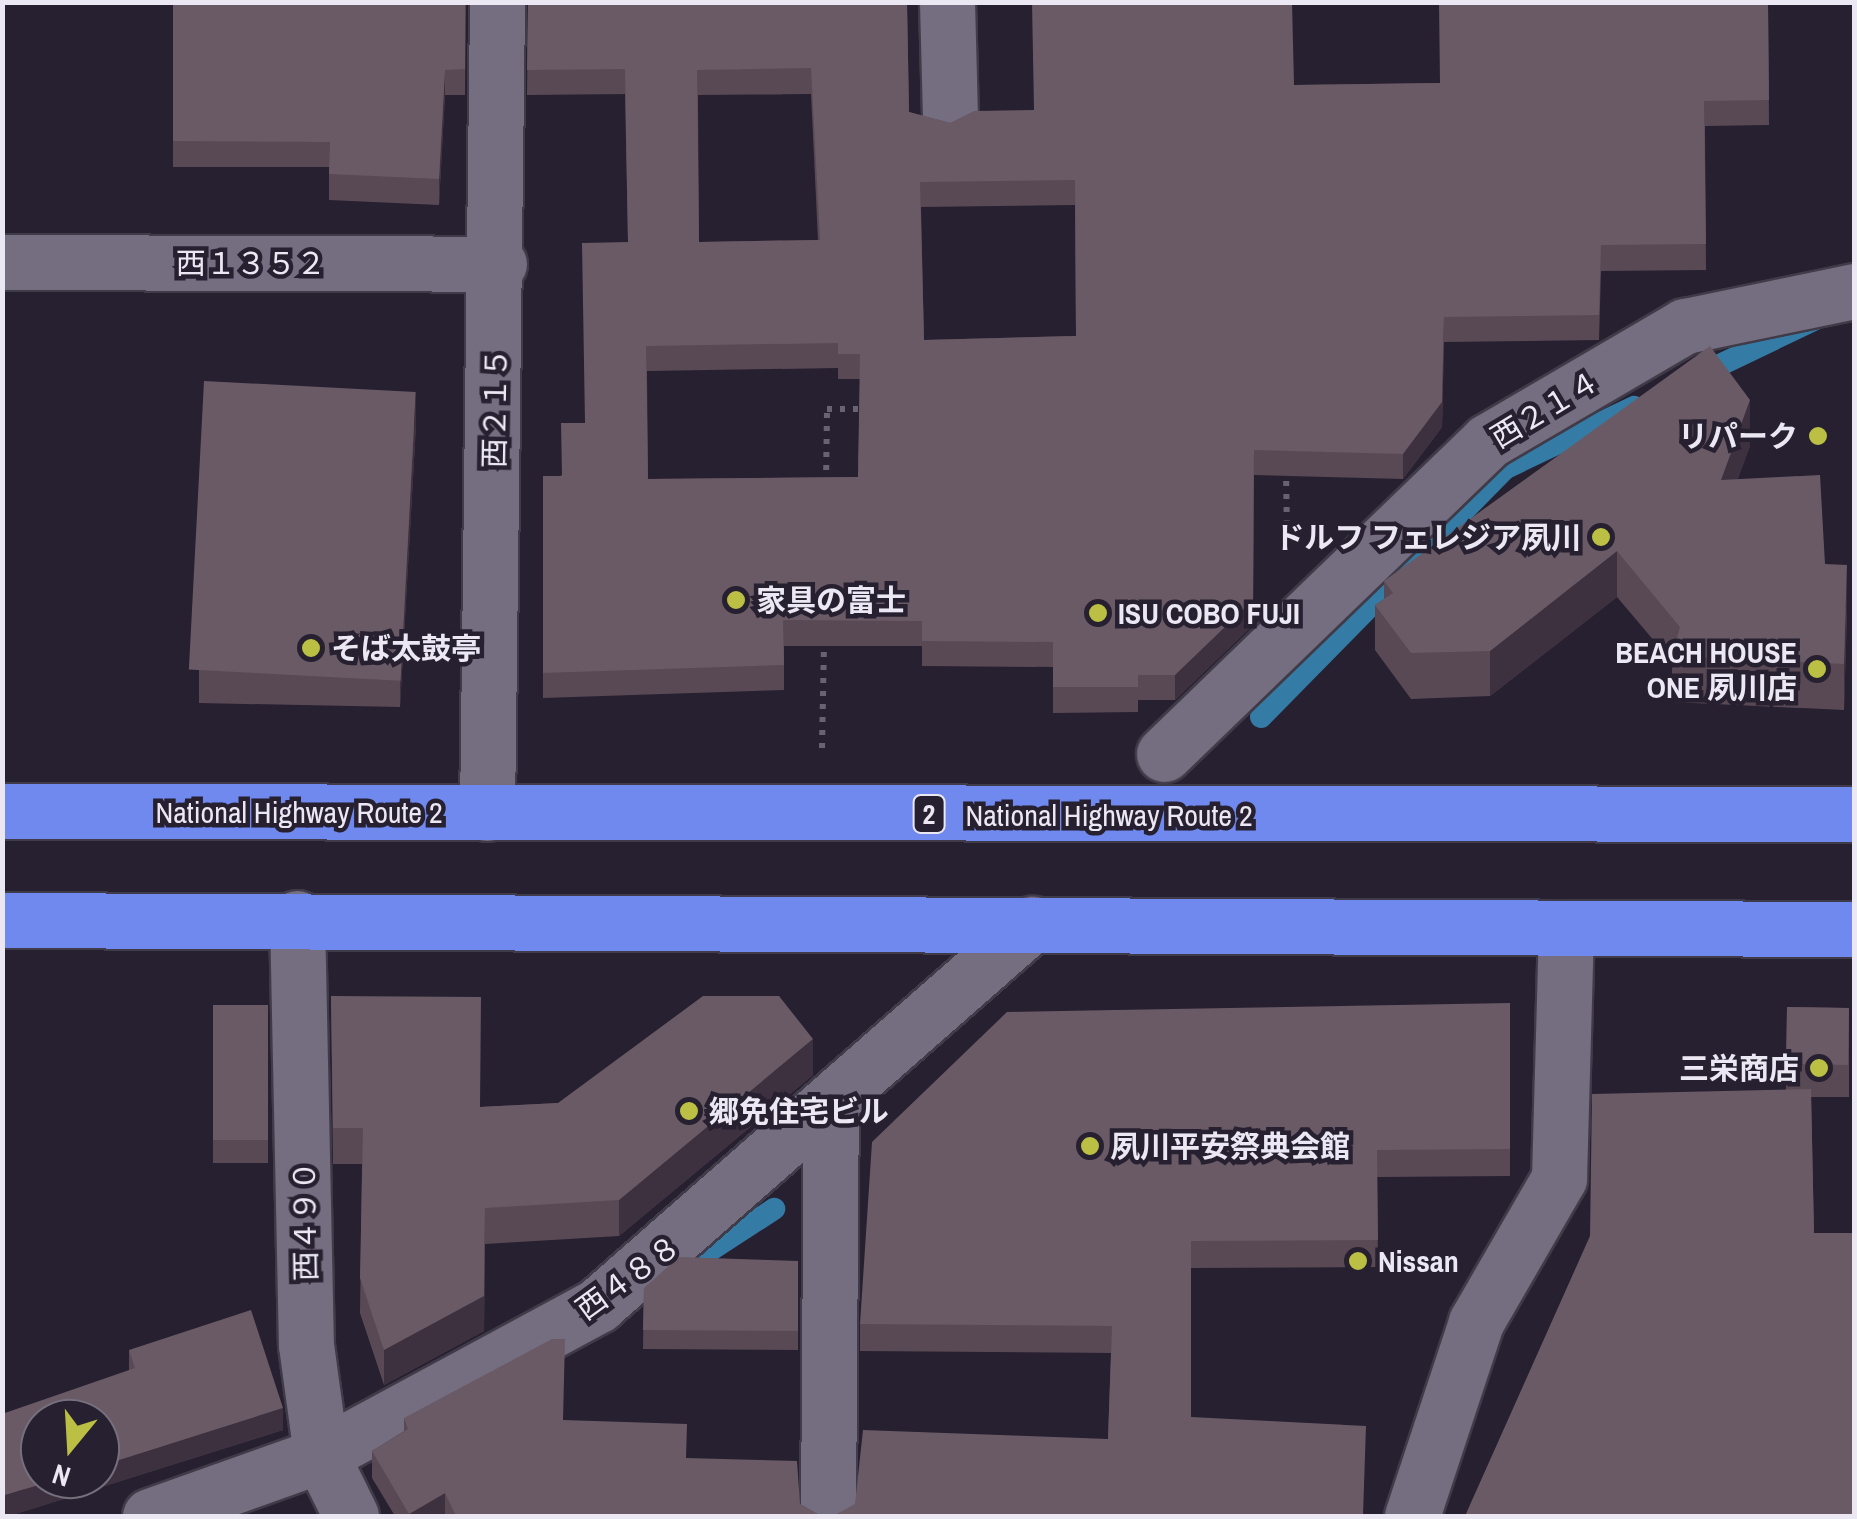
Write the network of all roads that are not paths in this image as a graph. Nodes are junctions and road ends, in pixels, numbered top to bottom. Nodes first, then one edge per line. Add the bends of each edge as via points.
1 (498, 2) edge
2 (947, 2) edge
3 (950, 116) dead end
4 (2, 262) edge
5 (498, 264) junction
6 (1854, 291) edge
7 (1164, 754) dead end
8 (2, 811) edge
9 (486, 813) junction
10 (1854, 814) edge
11 (297, 918) junction
12 (2, 920) edge
13 (1032, 924) junction
14 (1566, 928) junction
15 (1854, 929) edge
16 (831, 1104) junction
17 (321, 1455) junction
18 (150, 1516) edge
19 (351, 1516) edge
20 (828, 1516) edge
21 (1412, 1516) edge

1 - 5 street, 西２１５
2 - 3 street
4 - 5 street, 西１３５２
5 - 9 street, 西２１５
6 - 7 street, 西２１４ via 1685,326 1488,441
8 - 9 highway, National Highway Route 2 / 2
9 - 10 highway, National Highway Route 2 / 2
11 - 12 highway
11 - 13 highway
11 - 17 street, 西４９０ via 306,1345
13 - 14 highway
13 - 16 street, 西４８８
14 - 15 highway
14 - 21 street via 1559,1178 1476,1322
16 - 17 street, 西４８８ via 598,1305
16 - 20 street
17 - 18 street, 西４８８
17 - 19 street, 西４９０

